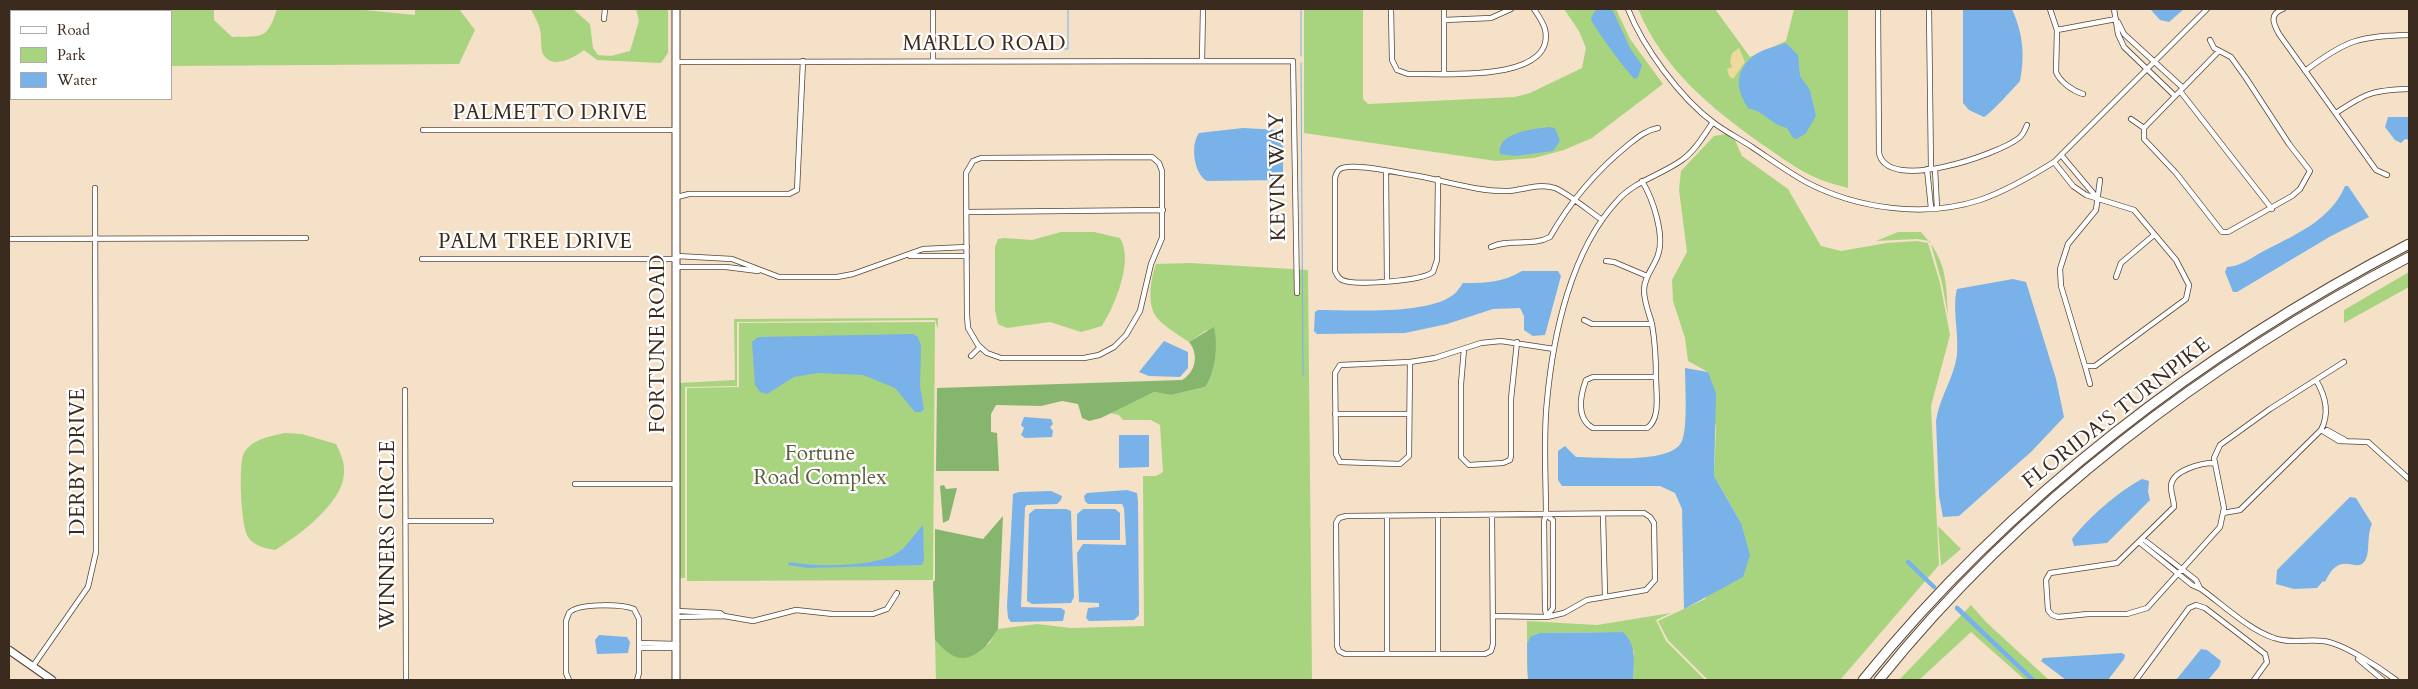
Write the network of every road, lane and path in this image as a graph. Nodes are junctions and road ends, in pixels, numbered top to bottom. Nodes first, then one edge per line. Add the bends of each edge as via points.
1 (606, 9) edge
2 (676, 9) edge
3 (933, 9) edge
4 (1202, 9) edge
5 (1391, 9) edge
6 (1444, 9) edge
7 (1512, 9) edge
8 (1534, 9) edge
9 (1628, 9) edge
10 (1878, 9) edge
11 (1929, 9) edge
12 (2050, 9) edge
13 (2114, 9) edge
14 (2207, 9) edge
15 (2283, 9) edge
16 (604, 19) dead end
17 (2116, 19) junction
18 (1444, 20) junction
19 (2057, 30) junction
20 (2409, 35) edge
21 (2210, 40) dead end
22 (2219, 51) junction
23 (933, 60) junction
24 (2154, 60) junction
25 (802, 61) junction
26 (676, 62) junction
27 (1202, 62) junction
28 (1293, 62) joint
29 (2145, 68) junction
30 (2305, 71) junction
31 (1444, 73) junction
32 (2409, 88) edge
33 (2181, 90) junction
34 (2083, 94) dead end
35 (2175, 96) junction
36 (2336, 113) junction
37 (2130, 119) dead end
38 (1713, 122) junction
39 (2027, 125) dead end
40 (1658, 128) dead end
41 (2144, 128) junction
42 (423, 130) dead end
43 (677, 130) junction
44 (2062, 156) junction
45 (2054, 162) junction
46 (1931, 169) junction
47 (1386, 171) junction
48 (2387, 175) dead end
49 (1438, 179) junction
50 (2100, 180) dead end
51 (1642, 182) junction
52 (95, 188) dead end
53 (677, 197) junction
54 (1573, 200) junction
55 (2099, 200) junction
56 (1934, 208) junction
57 (2272, 209) junction
58 (1163, 210) junction
59 (966, 212) junction
60 (1602, 220) junction
61 (2154, 235) junction
62 (306, 238) dead end
63 (9, 239) edge
64 (95, 239) junction
65 (2409, 244) edge
66 (967, 247) junction
67 (1491, 247) dead end
68 (909, 256) junction
69 (967, 256) junction
70 (718, 257) junction
71 (2409, 257) edge
72 (422, 259) dead end
73 (677, 261) junction
74 (1606, 262) dead end
75 (717, 267) junction
76 (764, 272) junction
77 (1647, 276) junction
78 (2116, 277) dead end
79 (1387, 281) junction
80 (1297, 293) dead end
81 (1584, 320) dead end
82 (1652, 324) junction
83 (1517, 342) junction
84 (980, 347) junction
85 (1464, 349) junction
86 (1554, 349) junction
87 (971, 356) dead end
88 (1410, 362) junction
89 (2344, 362) dead end
90 (2085, 366) junction
91 (1656, 377) junction
92 (2316, 380) junction
93 (2090, 384) dead end
94 (405, 390) dead end
95 (1336, 414) junction
96 (1409, 414) junction
97 (2322, 428) junction
98 (2214, 463) junction
99 (2409, 479) edge
100 (575, 484) dead end
101 (677, 484) junction
102 (2223, 513) junction
103 (1546, 515) junction
104 (1603, 515) junction
105 (1387, 516) junction
106 (1438, 516) junction
107 (1492, 516) junction
108 (406, 521) junction
109 (490, 522) dead end
110 (2141, 540) junction
111 (1544, 568) junction
112 (1553, 568) junction
113 (2180, 568) junction
114 (2176, 573) junction
115 (2201, 589) junction
116 (897, 594) dead end
117 (1605, 595) junction
118 (677, 614) junction
119 (1494, 616) junction
120 (1547, 617) junction
121 (639, 646) junction
122 (677, 646) junction
123 (9, 650) edge
124 (1387, 653) junction
125 (1438, 653) junction
126 (2356, 656) junction
127 (33, 666) junction
128 (1880, 679) edge
129 (52, 680) edge
130 (406, 680) edge
131 (569, 680) edge
132 (637, 680) edge
133 (676, 680) edge
134 (1863, 680) edge
135 (2136, 680) edge
136 (2254, 680) edge
137 (2383, 680) edge
138 (2396, 680) edge

1 - 16 street
2 - 26 street, FORTUNE ROAD
3 - 23 street
4 - 27 street
5 - 31 street via 1392,60 1398,70 1408,74
6 - 18 street
7 - 18 street via 1491,18
8 - 31 street via 1545,30 1544,47 1536,59 1508,70
9 - 38 street via 1661,64 1688,100
10 - 46 street via 1880,160 1891,168
11 - 46 street
12 - 19 street
13 - 17 street
14 - 24 street
15 - 30 street via 2277,11 2272,22
17 - 19 street
17 - 24 street via 2124,34
17 - 29 street via 2124,47
18 - 31 street
19 - 34 street via 2058,76 2075,92
20 - 30 street via 2361,38 2334,49
21 - 22 street
22 - 33 street
22 - 57 street via 2231,57 2310,171 2300,189
23 - 25 street, MARLLO ROAD
23 - 27 street, MARLLO ROAD
24 - 29 street
24 - 33 street
25 - 26 street, MARLLO ROAD
25 - 53 street via 797,190 789,194 689,194
26 - 43 street, FORTUNE ROAD
27 - 28 street, MARLLO ROAD
28 - 80 street, KEVIN WAY
29 - 35 street
29 - 44 street
30 - 36 street
32 - 36 street via 2374,90
33 - 35 street
33 - 57 street
35 - 41 street
36 - 48 street via 2376,170
37 - 41 street
38 - 51 street via 1684,160
38 - 56 street via 1806,182 1832,194 1887,207
39 - 46 street via 2021,137 2000,149 1974,160
40 - 54 street via 1641,135 1600,168
41 - 57 street via 2144,139 2176,173 2222,232 2228,232
42 - 43 street, PALMETTO DRIVE
43 - 53 street, FORTUNE ROAD
44 - 45 street
44 - 55 street
45 - 55 street via 2074,186
45 - 56 street via 2023,181 1979,200
46 - 56 street
47 - 49 street
47 - 79 street
47 - 79 street via 1349,167 1336,172 1335,271 1337,277 1345,281
49 - 54 street via 1483,190 1554,188
49 - 79 street via 1436,267 1429,274 1411,280
50 - 55 street
51 - 60 street via 1618,199
51 - 77 street via 1656,213 1660,240 1658,255
52 - 64 street, DERBY DRIVE
53 - 73 street, FORTUNE ROAD
54 - 60 street
54 - 67 street via 1550,237 1539,241 1501,242
55 - 61 street via 2134,210
55 - 90 street via 2093,216 2068,244 2060,269 2061,286
58 - 59 street
58 - 59 street via 1162,171 1152,157 991,158 977,159 968,167
58 - 84 street via 1162,238 1151,264 1140,312 1114,347 1084,358 1020,359 994,356
59 - 66 street
60 - 86 street via 1574,273
61 - 78 street via 2121,263
61 - 90 street via 2176,260 2189,285 2189,295 2095,366
62 - 64 street
63 - 64 street
64 - 127 street, DERBY DRIVE via 96,552 88,587
65 - 134 highway, FLORIDA'S TURNPIKE via 2246,338 2194,372 2108,438 1990,542 1947,585
66 - 68 street via 930,248
66 - 69 street
68 - 69 street
68 - 76 street via 844,276 779,277
69 - 84 street via 967,322
70 - 73 street
70 - 75 street
70 - 76 street
71 - 128 highway, FLORIDA'S TURNPIKE via 2245,353 2085,472 1998,550
72 - 73 street, PALM TREE DRIVE
73 - 75 street
73 - 101 street, FORTUNE ROAD
74 - 77 street via 1614,262
75 - 76 street
77 - 82 street via 1645,298
81 - 82 street via 1592,324
82 - 91 street
83 - 85 street via 1481,343
83 - 85 street via 1511,399 1511,456 1503,463 1469,464 1460,456
83 - 86 street
84 - 87 street
85 - 88 street
86 - 103 street via 1546,403
88 - 95 street via 1340,365 1335,373
88 - 96 street
89 - 92 street
90 - 93 street
91 - 91 street via 1656,418 1652,425 1647,428 1592,428 1585,424 1581,417 1586,380 1593,377
92 - 97 street via 2325,399
92 - 98 street via 2225,440 2216,451
94 - 108 street, WINNERS CIRCLE
95 - 96 street
95 - 96 street via 1336,454 1340,462 1400,464 1409,456
97 - 99 street via 2345,440 2368,442
97 - 102 street via 2240,510
98 - 102 street
98 - 110 street via 2194,465 2173,480 2174,507
100 - 101 street
101 - 118 street, FORTUNE ROAD
102 - 113 street via 2220,527
103 - 104 street
103 - 107 street
103 - 111 street
103 - 112 street via 1552,520
104 - 117 street
104 - 117 street via 1644,513 1654,523 1655,580 1652,586 1646,590
105 - 106 street
105 - 124 street
105 - 124 street via 1346,516 1336,523 1336,637 1338,652
106 - 107 street
106 - 125 street
107 - 119 street
108 - 109 street
108 - 130 street, WINNERS CIRCLE
110 - 113 street
110 - 114 street
110 - 114 street via 2117,563 2050,573 2046,580 2048,610 2052,616 2138,612 2154,602
111 - 112 street
111 - 120 street
112 - 120 street via 1554,608
113 - 114 street
113 - 115 street via 2196,580
114 - 115 street
115 - 126 street via 2271,638 2290,642 2322,640
116 - 118 street via 887,609 873,614 796,610 753,621
117 - 120 street
118 - 122 street, FORTUNE ROAD
119 - 120 street
119 - 125 street via 1491,651 1485,654
121 - 122 street
121 - 131 street via 639,617 632,608 574,608 566,621 566,673
121 - 132 street
122 - 133 street, FORTUNE ROAD
123 - 127 street
124 - 125 street
126 - 137 street
126 - 138 street via 2373,662
127 - 129 street
135 - 136 street via 2189,608 2196,605 2205,608 2265,654 2267,662

